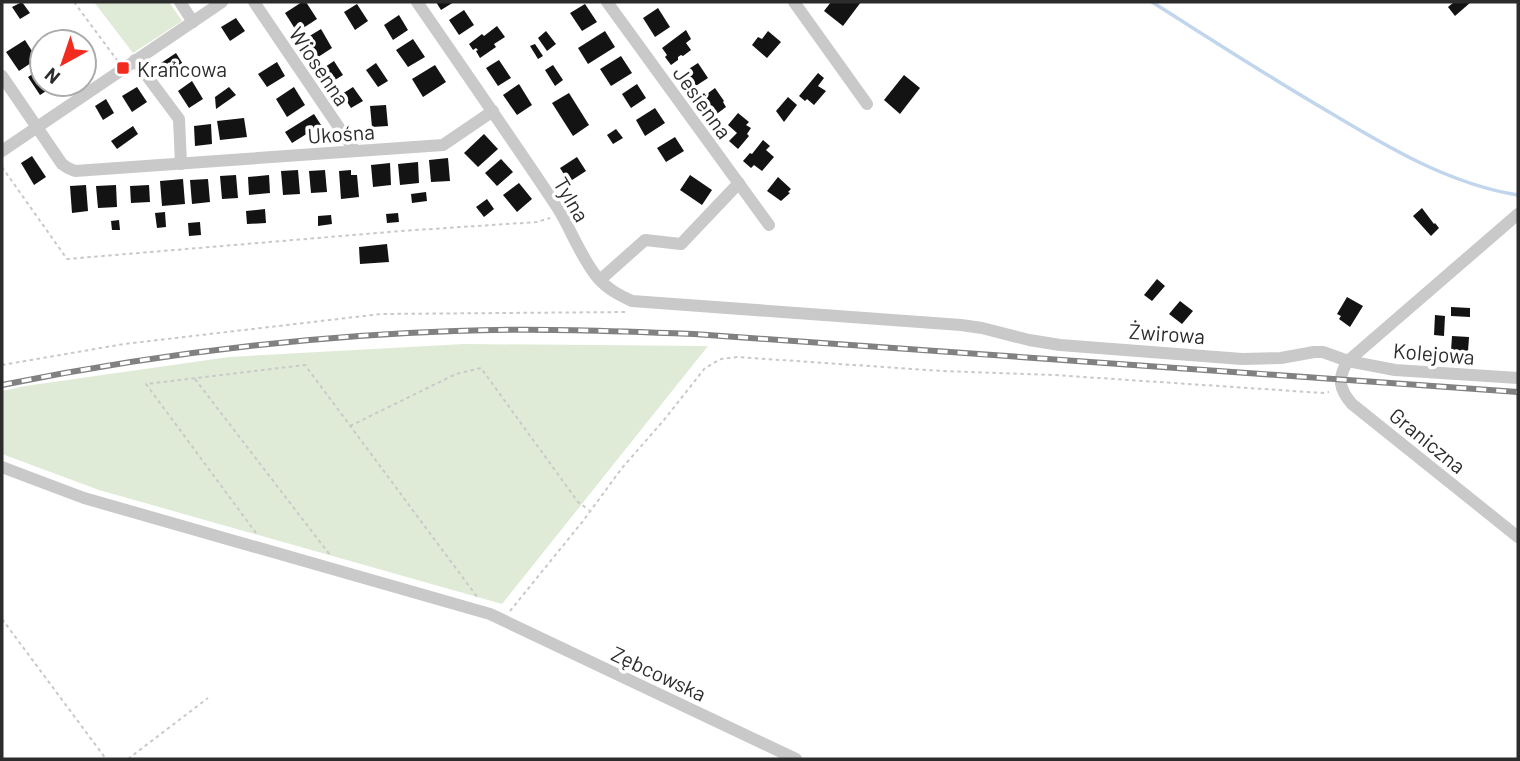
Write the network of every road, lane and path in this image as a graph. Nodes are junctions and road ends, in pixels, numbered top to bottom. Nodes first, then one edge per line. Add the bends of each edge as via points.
1 (74, 2) edge
2 (180, 2) edge
3 (222, 2) edge
4 (254, 2) edge
5 (417, 2) edge
6 (607, 2) edge
7 (793, 2) edge
8 (192, 22) junction
9 (135, 60) junction
10 (123, 68) junction
11 (2, 76) edge
12 (867, 104) dead end
13 (493, 111) junction
14 (36, 127) junction
15 (2, 151) edge
16 (355, 151) junction
17 (181, 164) junction
18 (2, 167) edge
19 (739, 183) junction
20 (561, 214) junction
21 (1518, 214) edge
22 (769, 225) dead end
23 (600, 281) junction
24 (646, 302) junction
25 (758, 310) joint
26 (1348, 361) junction
27 (2, 365) edge
28 (195, 378) junction
29 (1518, 378) edge
30 (1341, 388) junction
31 (350, 426) junction
32 (2, 467) edge
33 (590, 511) junction
34 (1518, 537) edge
35 (269, 551) junction
36 (343, 572) junction
37 (499, 618) junction
38 (2, 619) edge
39 (208, 698) dead end
40 (106, 759) edge
41 (128, 759) edge
42 (796, 759) edge

1 - 10 path
2 - 8 street
3 - 8 street
4 - 16 street, Wiosenna
5 - 13 street, Tylna
6 - 19 street, Jesienna
7 - 12 street
8 - 9 street
9 - 10 street
9 - 17 street via 179,119
10 - 14 street
11 - 14 street
13 - 16 street, Ukośna via 443,145
13 - 20 street, Tylna
14 - 15 street
14 - 17 street, Ukośna via 62,164 75,171
16 - 17 street, Ukośna
18 - 20 path via 67,259 537,222
19 - 22 street, Jesienna
19 - 23 street via 681,244 645,240
20 - 23 street, Tylna
21 - 26 street
23 - 24 street, Tylna via 632,301
24 - 25 street, Tylna
24 - 27 path via 633,312 381,314 124,344
25 - 26 street, Żwirowa via 961,325 1060,345 1241,359 1323,352
26 - 29 street, Kolejowa via 1395,370
26 - 30 street
28 - 31 path via 305,365
28 - 35 path via 146,384
28 - 36 path
30 - 33 path via 1323,393 737,356 705,368
30 - 34 street, Graniczna via 1352,404
31 - 33 path via 456,374 481,368 578,502
31 - 37 path
32 - 35 street, Zębcowska via 84,498
33 - 37 path
35 - 36 street, Zębcowska
36 - 37 street, Zębcowska
37 - 42 street, Zębcowska
38 - 40 path
39 - 41 path

